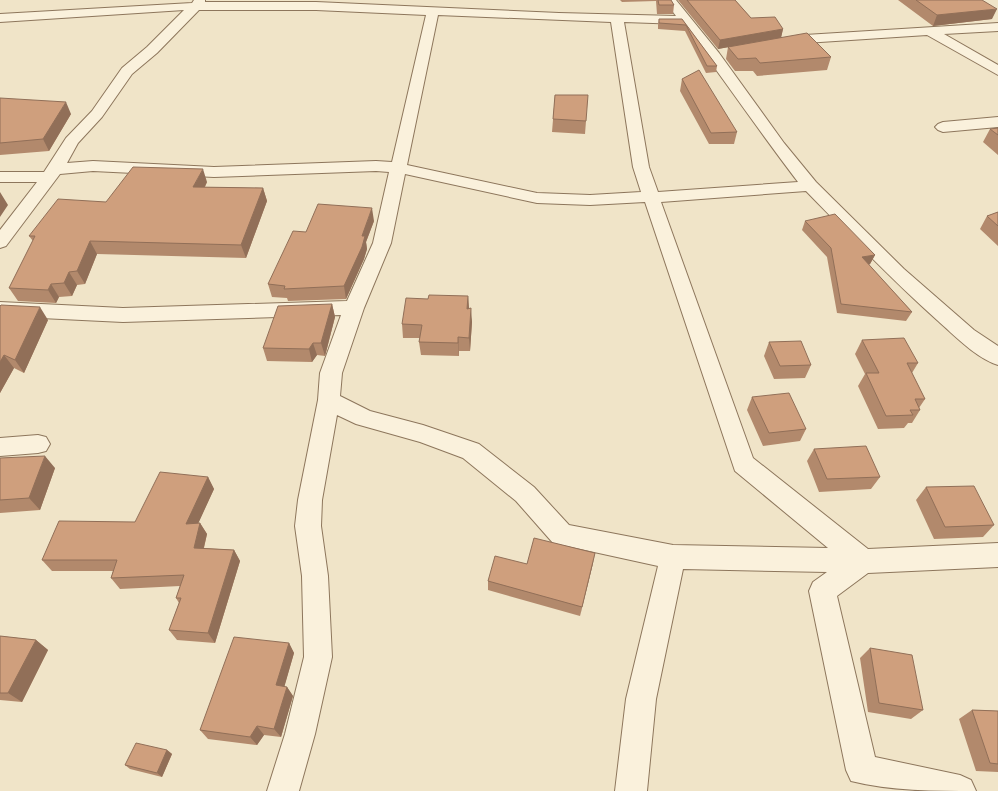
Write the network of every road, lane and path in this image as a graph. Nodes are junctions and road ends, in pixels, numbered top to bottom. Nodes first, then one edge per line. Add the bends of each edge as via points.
1 (670, 0) edge
2 (198, 3) edge
3 (410, 5) edge
4 (433, 11) junction
5 (0, 18) edge
6 (618, 18) junction
7 (686, 20) junction
8 (998, 26) edge
9 (931, 32) junction
10 (767, 46) edge
11 (998, 71) edge
12 (998, 122) edge
13 (943, 127) dead end
14 (399, 168) junction
15 (52, 173) junction
16 (0, 176) edge
17 (810, 186) junction
18 (650, 197) junction
19 (0, 242) edge
20 (354, 308) junction
21 (0, 309) edge
22 (998, 357) edge
23 (329, 400) junction
24 (38, 444) dead end
25 (0, 447) edge
26 (998, 555) edge
27 (673, 557) junction
28 (863, 561) junction
29 (283, 791) edge
30 (631, 791) edge
31 (960, 791) edge

1 - 7 street
2 - 3 street
2 - 5 street
2 - 15 street via 152,50 127,71 97,114 72,141
3 - 4 street
4 - 6 street
4 - 14 street
6 - 7 street
6 - 18 street via 641,167
7 - 17 street via 722,54 778,146
8 - 9 street
9 - 10 street via 805,39
9 - 11 street
12 - 13 street
14 - 15 street via 345,167 214,172 93,166
14 - 18 street via 537,198 590,200
14 - 20 street via 382,243
15 - 16 street
15 - 19 street
17 - 18 street
17 - 22 street via 897,273 967,335
18 - 28 street via 743,464
20 - 21 street via 123,315
20 - 23 street via 330,373
23 - 27 street via 364,418 423,434 470,451 525,494 562,535
23 - 29 street via 310,500 308,526 314,576 318,657 300,734
24 - 25 street
26 - 28 street
27 - 28 street
27 - 30 street via 641,699
28 - 31 street via 822,591 862,770

